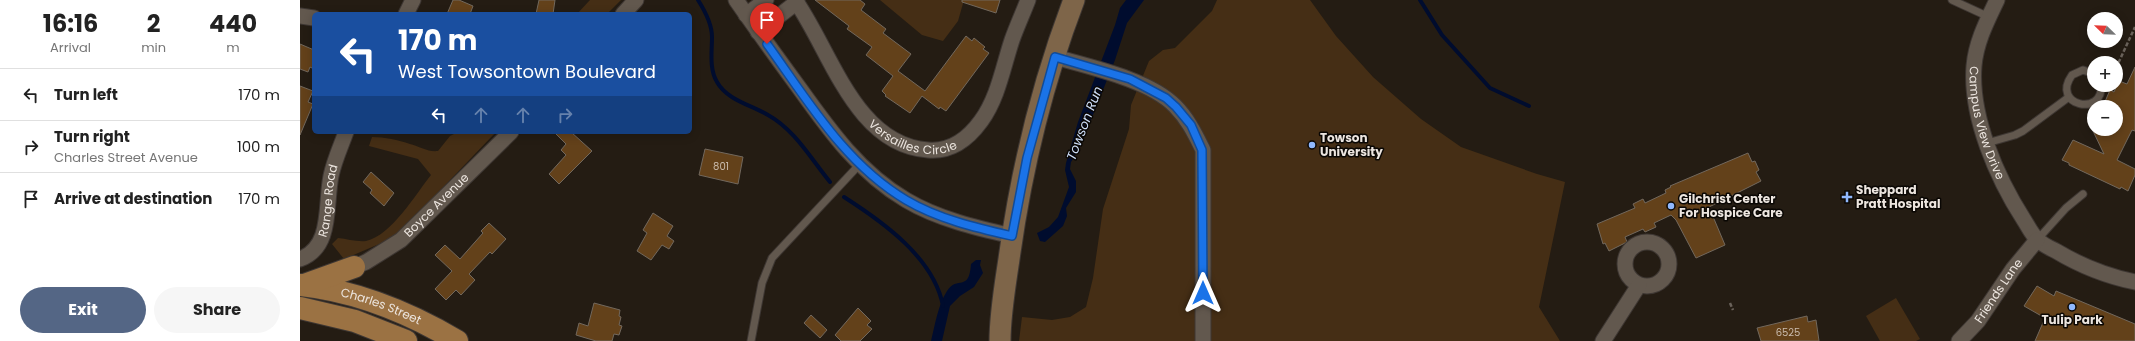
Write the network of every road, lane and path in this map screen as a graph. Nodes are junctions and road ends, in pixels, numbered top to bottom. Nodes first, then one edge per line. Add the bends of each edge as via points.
1 (413, 0) edge
2 (636, 0) edge
3 (736, 0) edge
4 (766, 0) edge
5 (1028, 0) edge
6 (1074, 0) edge
7 (1952, 0) edge
8 (1997, 0) edge
9 (796, 1) edge
10 (407, 12) edge
11 (625, 12) edge
12 (746, 15) junction
13 (300, 16) edge
14 (1989, 17) junction
15 (312, 18) edge
16 (2135, 27) edge
17 (758, 32) junction
18 (2122, 56) edge
19 (1055, 57) junction
20 (2087, 71) edge
21 (2100, 92) edge
22 (2069, 97) junction
23 (345, 134) edge
24 (509, 134) edge
25 (1987, 143) junction
26 (859, 165) junction
27 (2083, 194) dead end
28 (1012, 236) junction
29 (2037, 240) junction
30 (300, 259) edge
31 (354, 267) junction
32 (2135, 282) edge
33 (1639, 285) dead end
34 (301, 286) edge
35 (344, 292) junction
36 (1730, 303) dead end
37 (300, 308) edge
38 (1733, 310) dead end
39 (406, 341) edge
40 (457, 341) edge
41 (751, 341) edge
42 (1000, 341) edge
43 (1203, 341) edge
44 (1603, 341) edge
45 (1959, 341) edge

1 - 10 street
2 - 11 street
3 - 12 street
4 - 12 street
5 - 9 street, Versailles Circle via 1012,39 996,93 982,121 967,138 952,147 937,151 923,150 894,141 871,122 850,96
6 - 19 main road
7 - 14 lane
8 - 14 street, Campus View Drive
9 - 17 street, Versailles Circle
12 - 17 street
13 - 15 street
14 - 25 street, Campus View Drive via 1978,42 1974,67 1975,96
16 - 18 path
17 - 26 street via 831,132
19 - 28 main road via 1027,158
19 - 43 street via 1130,79 1166,98 1191,125 1202,150
20 - 22 lane via 2083,70 2072,75 2067,86
21 - 22 lane via 2097,99 2088,105 2078,104
22 - 25 lane via 2023,131
23 - 30 street, Range Road via 331,176 325,230 321,242 316,251
24 - 31 street, Boyce Avenue via 401,240
25 - 29 street, Campus View Drive via 2013,202
26 - 28 street via 890,190 926,210 981,229
26 - 41 lane via 772,258 762,283
27 - 29 lane via 2066,208
28 - 42 main road
29 - 32 street via 2087,268
29 - 45 street, Friends Lane via 2013,269 1978,321
31 - 34 main road
31 - 35 main road
33 - 44 street
34 - 35 main road, Charles Street
35 - 40 main road, Charles Street via 407,314
36 - 38 path
37 - 39 main road, Charles Street via 355,321

